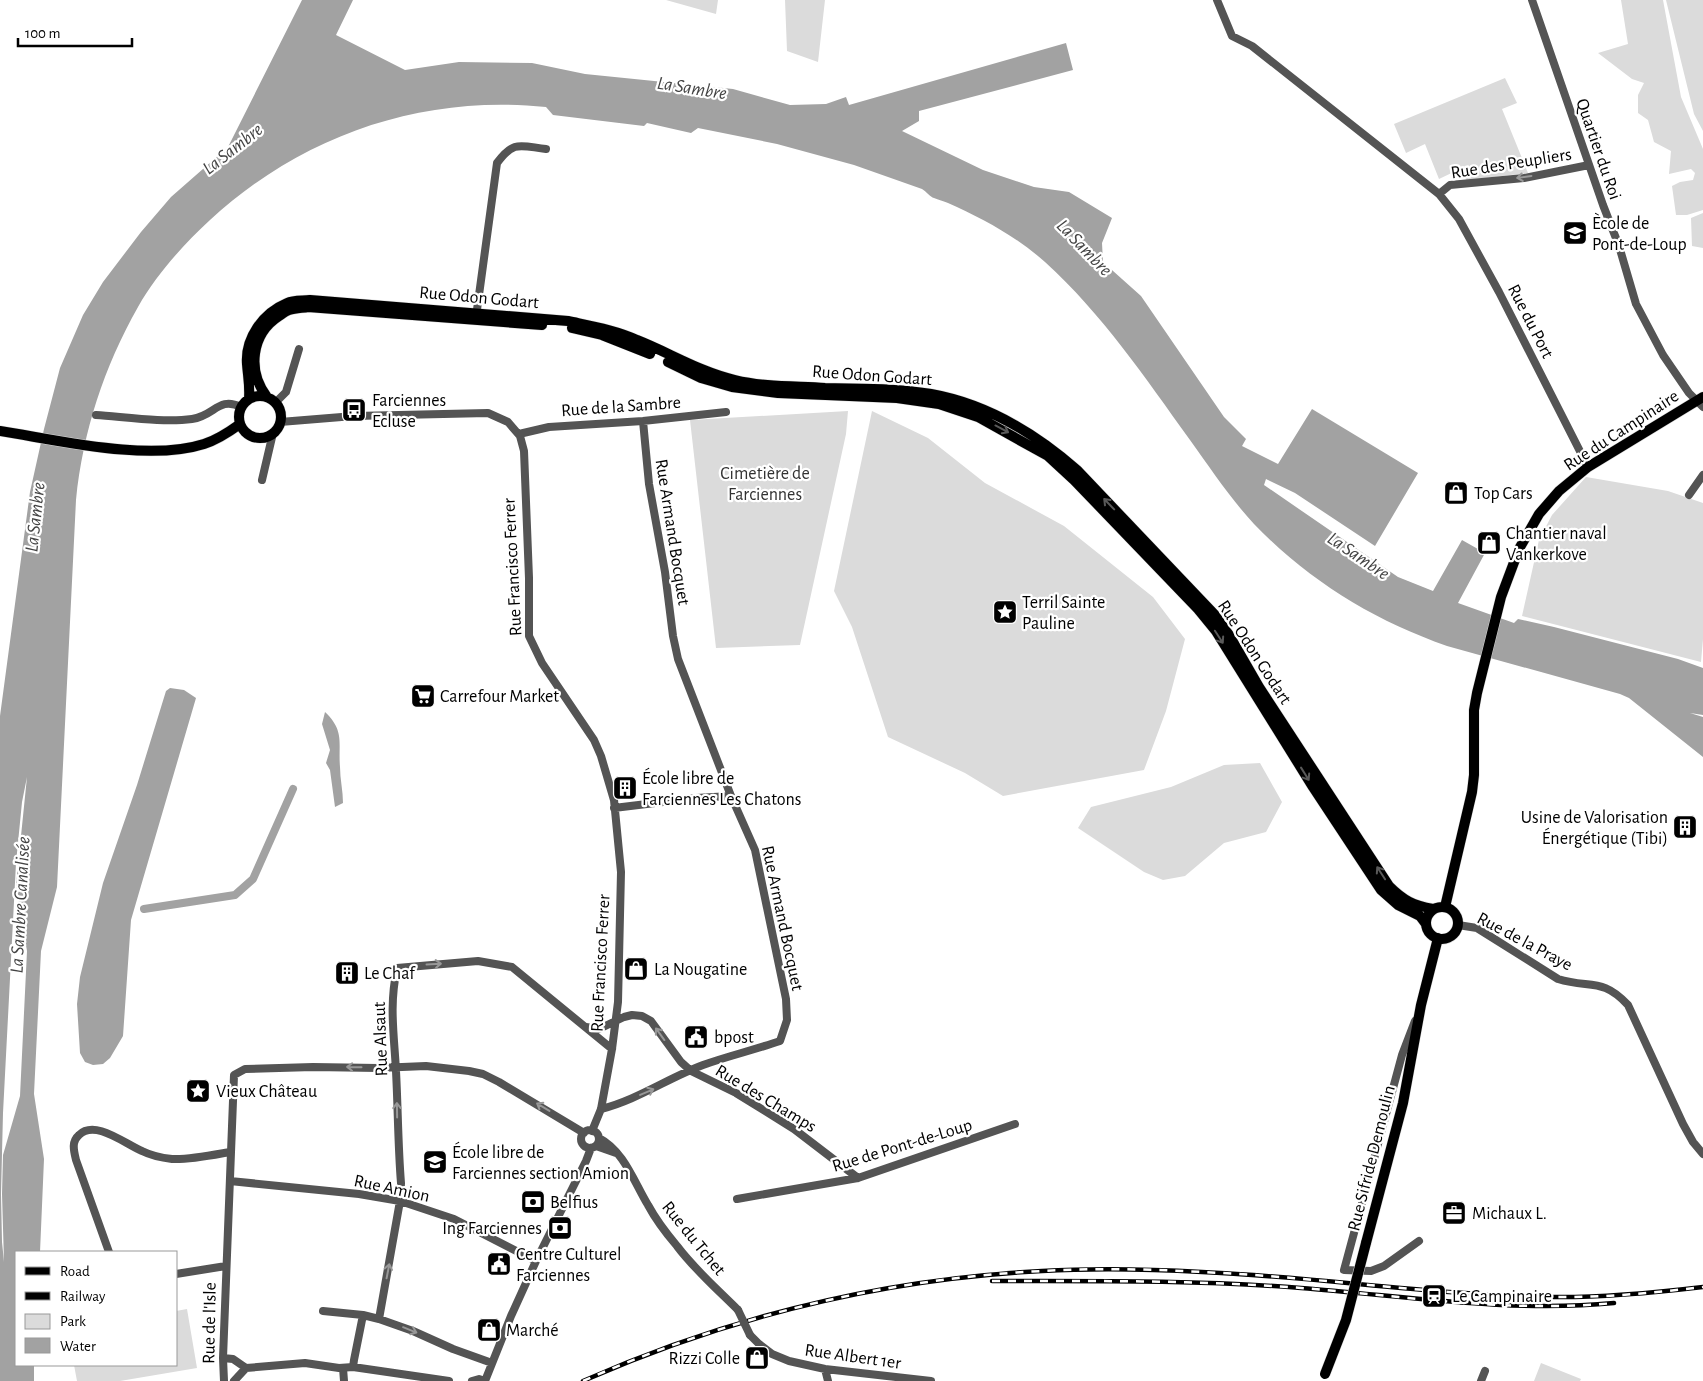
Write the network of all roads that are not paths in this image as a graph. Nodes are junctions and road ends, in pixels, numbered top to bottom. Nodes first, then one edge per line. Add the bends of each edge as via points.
1 (1217, 0) edge
2 (1532, 0) edge
3 (546, 149) dead end
4 (1589, 165) junction
5 (1439, 194) junction
6 (475, 316) junction
7 (299, 349) dead end
8 (249, 399) junction
9 (271, 400) junction
10 (1701, 402) edge
11 (241, 407) junction
12 (726, 412) dead end
13 (96, 415) dead end
14 (280, 422) junction
15 (643, 422) junction
16 (240, 424) junction
17 (0, 432) edge
18 (273, 433) junction
19 (519, 434) junction
20 (1588, 467) junction
21 (1703, 475) edge
22 (262, 480) dead end
23 (1689, 495) dead end
24 (731, 796) junction
25 (614, 808) junction
26 (1445, 906) junction
27 (1433, 909) junction
28 (1426, 924) junction
29 (1458, 925) junction
30 (1438, 938) junction
31 (1421, 1005) junction
32 (616, 1020) junction
33 (586, 1027) junction
34 (612, 1049) junction
35 (396, 1067) junction
36 (691, 1071) junction
37 (234, 1075) joint
38 (601, 1109) junction
39 (1015, 1124) dead end
40 (593, 1138) junction
41 (230, 1152) junction
42 (1703, 1154) edge
43 (858, 1178) junction
44 (230, 1181) junction
45 (737, 1199) dead end
46 (400, 1201) junction
47 (1419, 1241) dead end
48 (109, 1251) edge
49 (536, 1260) junction
50 (226, 1266) junction
51 (178, 1274) edge
52 (323, 1311) dead end
53 (364, 1316) junction
54 (379, 1319) junction
55 (750, 1335) joint
56 (223, 1358) junction
57 (492, 1363) junction
58 (354, 1367) junction
59 (246, 1368) junction
60 (343, 1368) junction
61 (825, 1369) junction
62 (1485, 1371) dead end
63 (1324, 1377) edge
64 (224, 1381) edge
65 (234, 1381) edge
66 (344, 1381) edge
67 (449, 1381) edge
68 (472, 1381) edge
69 (485, 1381) edge
70 (828, 1381) edge
71 (931, 1381) edge
72 (1481, 1381) edge

1 - 5 street, Rue du Port via 1232,36 1252,46
2 - 4 street, Quartier du Roi
3 - 6 street via 517,145 506,151 497,163
4 -> 5 street, Rue des Peupliers via 1524,178 1450,185
4 - 10 street, Quartier du Roi via 1636,304 1663,355 1689,393
5 - 20 street, Rue du Port via 1458,218 1499,292
6 - 8 main road, Rue Odon Godart via 310,300 288,302 271,312 255,329 247,350
6 - 9 main road, Rue Odon Godart via 308,307 289,310 270,322 258,340 254,360 261,388
27 -> 6 main road, Rue Odon Godart via 1400,898 1389,886 1214,614 1077,470 1027,431 996,415 932,394 777,386 734,380 609,330 568,321
6 -> 28 main road, Rue Odon Godart via 566,327 602,336 639,348 700,378 732,387 778,393 897,398 939,404 978,416 1048,456 1216,631 1313,787 1382,890 1398,905 1420,916
7 - 9 street via 286,392
8 - 9 main road via 256,395
8 - 11 main road
9 - 14 main road via 280,410
10 - 20 main road, Rue du Campinaire
11 - 13 street via 227,402 194,419
11 - 16 main road
12 - 15 street, Rue de la Sambre
14 - 18 main road
14 - 19 street via 354,416 488,413 508,422
15 - 19 street, Rue de la Sambre via 549,427
15 - 24 street, Rue Armand Bocquet via 649,484 678,659
16 - 17 main road via 204,444 147,451
16 - 18 main road via 254,437
18 - 22 street
19 - 25 street, Rue Francisco Ferrer via 524,451 529,636 542,663 594,740
20 - 26 main road, Rue du Campinaire via 1559,491 1540,514 1519,549 1501,597 1474,710 1472,792
21 - 23 street
24 - 25 street
24 - 36 street, Rue Armand Bocquet via 756,850 779,960 787,1020 780,1041
25 - 32 street, Rue Francisco Ferrer via 620,872
26 - 27 main road
26 - 29 main road via 1457,915
27 - 28 main road via 1428,913
28 - 30 main road via 1429,932
29 - 30 main road via 1450,937
29 - 42 street, Rue de la Praye via 1477,928 1558,979 1569,983 1596,984 1618,994 1628,1005 1683,1124
30 - 31 main road, Rue Sifride Demoulin
31 - 47 street via 1402,1055 1344,1270 1371,1271 1384,1266
31 - 63 main road, Rue Sifride Demoulin, bridge via 1404,1103 1346,1320
32 - 33 street via 599,1029
32 - 34 street, Rue Francisco Ferrer
36 -> 32 street, Rue des Champs via 651,1021 632,1015
33 - 34 street, Rue Alsaut
35 -> 33 street, Rue Alsaut via 391,1020 397,968 478,962 512,967
34 - 38 street, Rue Francisco Ferrer
35 -> 37 street, Rue du Tchet via 245,1068
40 -> 35 street, Rue du Tchet via 483,1074 426,1066
46 -> 35 street, Rue Alsaut
38 -> 36 street, Rue Armand Bocquet
36 - 43 street, Rue des Champs via 736,1093 794,1129
37 - 41 street, Rue de l'Isle
38 - 40 street, Rue Francisco Ferrer
39 - 43 street, Rue de Pont-de-Loup
40 - 49 street, Rue Francisco Ferrer via 586,1161
40 - 55 street, Rue du Tchet, bridge via 613,1147 620,1155 649,1207 678,1248 738,1310
41 - 44 street, Rue de l'Isle
41 - 48 street via 174,1159 144,1153 108,1133 93,1129 83,1131 73,1147
43 - 45 street, Rue de Pont-de-Loup
44 - 46 street, Rue Amion
44 - 50 street, Rue de l'Isle
46 - 49 street, Rue Amion via 454,1218
54 -> 46 street, Rue Alsaut
49 - 57 street, Rue Francisco Ferrer
50 - 51 street, Rue de l'Isle
50 - 56 street, Rue de l'Isle
52 - 53 street
53 - 54 street
53 - 58 street
54 -> 57 street
55 - 61 street, Rue Albert 1er via 772,1354
56 - 59 street via 233,1359
56 - 64 street, Rue de l'Isle
57 - 69 street, Rue Francisco Ferrer
58 - 60 street
58 - 67 street
59 - 60 street via 305,1363
59 - 65 street
60 - 66 street
61 - 70 street
61 - 71 street, Rue Albert 1er
62 - 72 street
68 - 69 street

